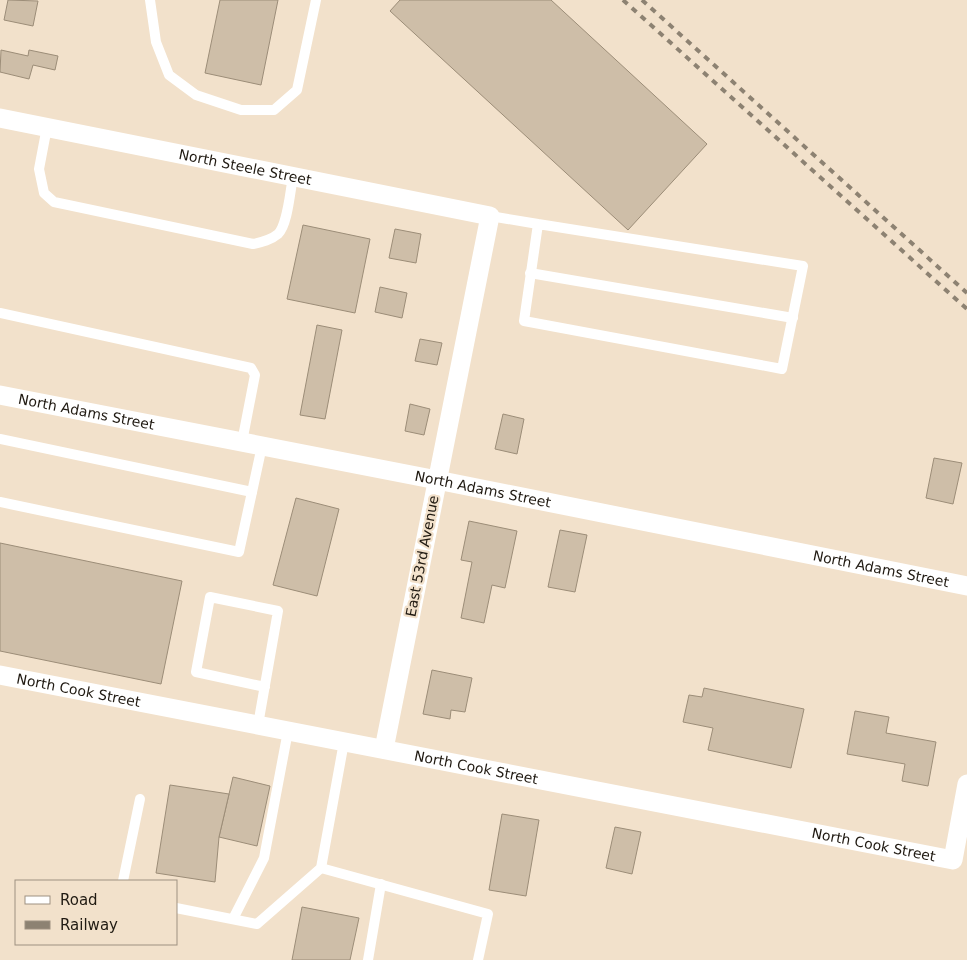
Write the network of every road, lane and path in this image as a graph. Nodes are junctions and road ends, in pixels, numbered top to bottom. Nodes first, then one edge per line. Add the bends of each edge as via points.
1 (150, 0) edge
2 (316, 0) edge
3 (0, 118) edge
4 (47, 127) junction
5 (293, 177) junction
6 (490, 216) junction
7 (538, 224) junction
8 (530, 272) junction
9 (0, 313) edge
10 (793, 318) junction
11 (0, 395) edge
12 (0, 438) edge
13 (242, 442) junction
14 (262, 446) junction
15 (437, 480) junction
16 (252, 492) junction
17 (0, 502) edge
18 (967, 586) edge
19 (0, 675) edge
20 (265, 687) junction
21 (258, 725) junction
22 (288, 731) junction
23 (344, 742) junction
24 (384, 749) junction
25 (967, 784) edge
26 (140, 799) dead end
27 (321, 868) junction
28 (123, 880) edge
29 (381, 884) junction
30 (178, 908) edge
31 (233, 919) junction
32 (368, 960) edge
33 (478, 960) edge

1 - 2 lane via 156,42 169,75 196,95 241,110 274,110 297,90
3 - 4 street, North Steele Street
4 - 5 street, North Steele Street
4 - 5 lane via 39,169 44,193 54,202 253,244 267,241 279,233 284,224
5 - 6 street, North Steele Street
6 - 7 lane
6 - 15 street, East 53rd Avenue
7 - 8 lane
7 - 10 lane via 803,266
8 - 10 lane
8 - 10 lane via 524,321 782,369
9 - 13 lane via 252,368 255,375
11 - 13 street, North Adams Street
12 - 16 lane
13 - 14 street, North Adams Street
14 - 15 street, North Adams Street
14 - 16 lane
15 - 18 street, North Adams Street
15 - 24 street, East 53rd Avenue
16 - 17 lane via 239,552
19 - 21 street, North Cook Street
20 - 20 lane via 278,611 210,597 196,672
20 - 21 lane
21 - 22 street, North Cook Street
22 - 23 street, North Cook Street
22 - 31 lane via 264,858
23 - 24 street, North Cook Street
23 - 27 lane
24 - 25 street, North Cook Street via 953,860
26 - 28 lane
27 - 29 lane
27 - 31 lane via 257,924
29 - 32 lane
29 - 33 lane via 488,914
30 - 31 lane

